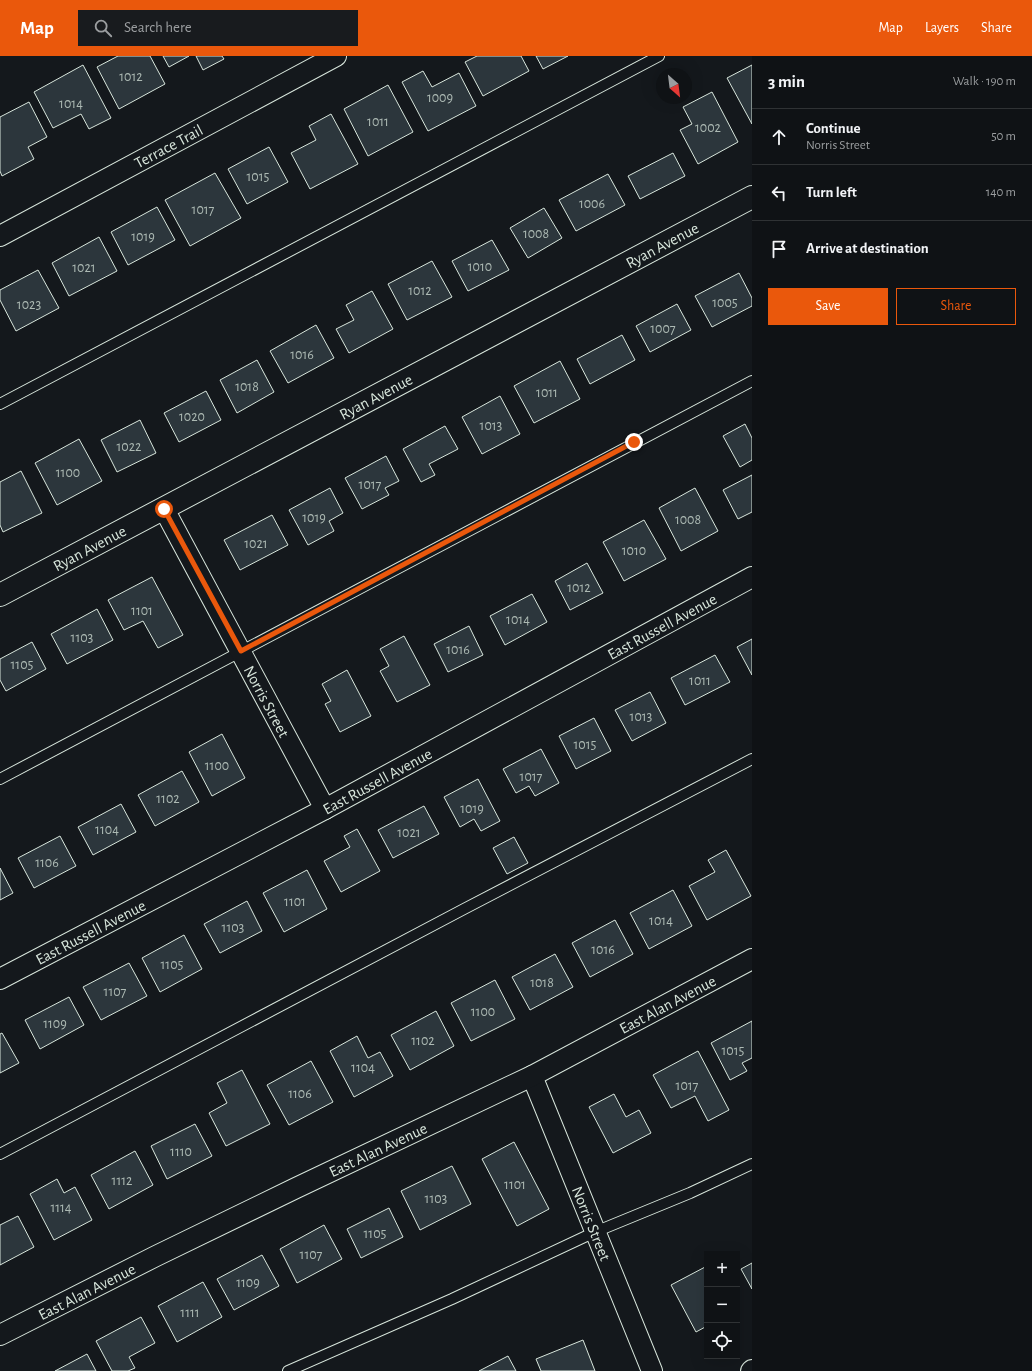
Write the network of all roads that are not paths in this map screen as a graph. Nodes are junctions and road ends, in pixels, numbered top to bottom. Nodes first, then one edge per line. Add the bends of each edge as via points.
1 (336, 56) edge
2 (659, 56) edge
3 (752, 197) edge
4 (0, 236) edge
5 (752, 381) edge
6 (0, 404) edge
7 (164, 509) junction
8 (752, 577) edge
9 (0, 595) edge
10 (241, 651) junction
11 (752, 759) edge
12 (0, 779) edge
13 (325, 810) junction
14 (752, 959) edge
15 (0, 979) edge
16 (532, 1076) junction
17 (0, 1154) edge
18 (752, 1164) edge
19 (595, 1232) junction
20 (0, 1335) edge
21 (288, 1371) edge
22 (652, 1371) edge

1 - 4 street, Terrace Trail
2 - 6 lane
3 - 7 street, Ryan Avenue
5 - 10 lane
7 - 9 street, Ryan Avenue
7 - 10 street, Norris Street
8 - 13 street, East Russell Avenue
10 - 12 lane
10 - 13 street, Norris Street
11 - 17 lane
13 - 15 street, East Russell Avenue
14 - 16 street, East Alan Avenue
16 - 19 street, Norris Street
16 - 20 street, East Alan Avenue via 289,1191
18 - 19 lane
19 - 21 lane via 452,1299
19 - 22 street, Norris Street

